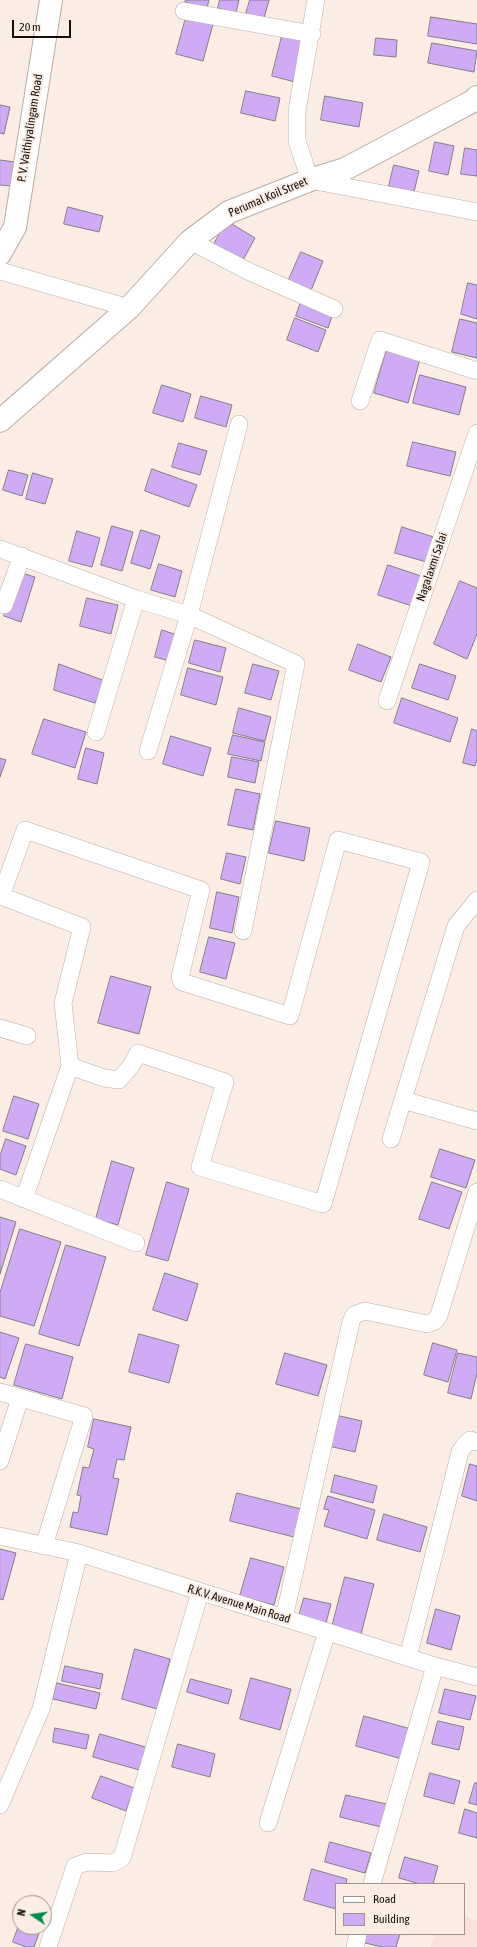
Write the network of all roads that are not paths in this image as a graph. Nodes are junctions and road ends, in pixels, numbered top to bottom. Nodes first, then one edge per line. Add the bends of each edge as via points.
1 (51, 0) edge
2 (316, 0) edge
3 (184, 11) dead end
4 (312, 34) junction
5 (477, 97) edge
6 (310, 180) junction
7 (477, 212) edge
8 (190, 241) junction
9 (0, 254) edge
10 (0, 271) edge
11 (129, 308) junction
12 (334, 309) dead end
13 (477, 371) edge
14 (360, 401) dead end
15 (0, 421) edge
16 (239, 424) dead end
17 (477, 434) edge
18 (0, 549) edge
19 (22, 556) junction
20 (136, 599) junction
21 (4, 605) dead end
22 (189, 615) junction
23 (387, 700) dead end
24 (96, 732) dead end
25 (148, 751) dead end
26 (477, 900) edge
27 (243, 931) dead end
28 (0, 1028) edge
29 (27, 1036) dead end
30 (70, 1066) junction
31 (403, 1100) junction
32 (477, 1121) edge
33 (391, 1139) dead end
34 (0, 1189) edge
35 (477, 1192) edge
36 (24, 1199) junction
37 (136, 1243) dead end
38 (0, 1392) edge
39 (20, 1398) junction
40 (477, 1442) edge
41 (0, 1461) edge
42 (0, 1536) edge
43 (44, 1546) junction
44 (78, 1553) junction
45 (200, 1592) junction
46 (284, 1618) junction
47 (326, 1632) junction
48 (408, 1657) junction
49 (435, 1666) junction
50 (477, 1677) edge
51 (0, 1805) edge
52 (268, 1823) dead end
53 (372, 1883) edge
54 (358, 1935) edge
55 (48, 1947) edge
56 (354, 1947) edge

1 - 9 street, P. V. Vaithiyalingam Road via 15,227
2 - 4 street
3 - 4 street
4 - 6 street via 297,118 297,141
5 - 6 street, Perumal Koil Street via 345,169
6 - 7 street
6 - 8 street, Perumal Koil Street via 229,212
8 - 11 street, Perumal Koil Street
8 - 12 street via 250,272
10 - 11 street
11 - 15 street, Perumal Koil Street
13 - 14 street via 380,340
16 - 22 street
17 - 23 street, Nagalaxmi Salai
18 - 19 street
19 - 20 street
19 - 21 street
20 - 22 street
20 - 24 street
22 - 25 street
22 - 27 street via 296,664
26 - 31 street via 456,926
28 - 29 street
30 - 30 street via 63,1003 82,927 1,896 25,830 201,890 180,977 182,982 290,1016 338,840 421,862 323,1204 200,1167 225,1082 138,1053 119,1080 104,1078
30 - 36 street
31 - 32 street
31 - 33 street
34 - 36 street
35 - 46 street via 435,1320 427,1324 364,1311 354,1316 350,1322
36 - 37 street
38 - 39 street
39 - 41 street
39 - 43 street via 84,1416
40 - 48 street via 470,1440 460,1452
42 - 43 street, R.K.V. Avenue Main Road
43 - 44 street, R.K.V. Avenue Main Road
44 - 45 street, R.K.V. Avenue Main Road
44 - 51 street via 41,1709
45 - 46 street, R.K.V. Avenue Main Road
45 - 55 street via 122,1858 113,1863 88,1862 75,1866
46 - 47 street, R.K.V. Avenue Main Road
47 - 48 street, R.K.V. Avenue Main Road
47 - 52 street
48 - 49 street, R.K.V. Avenue Main Road
49 - 50 street, R.K.V. Avenue Main Road
49 - 53 street
54 - 56 street

